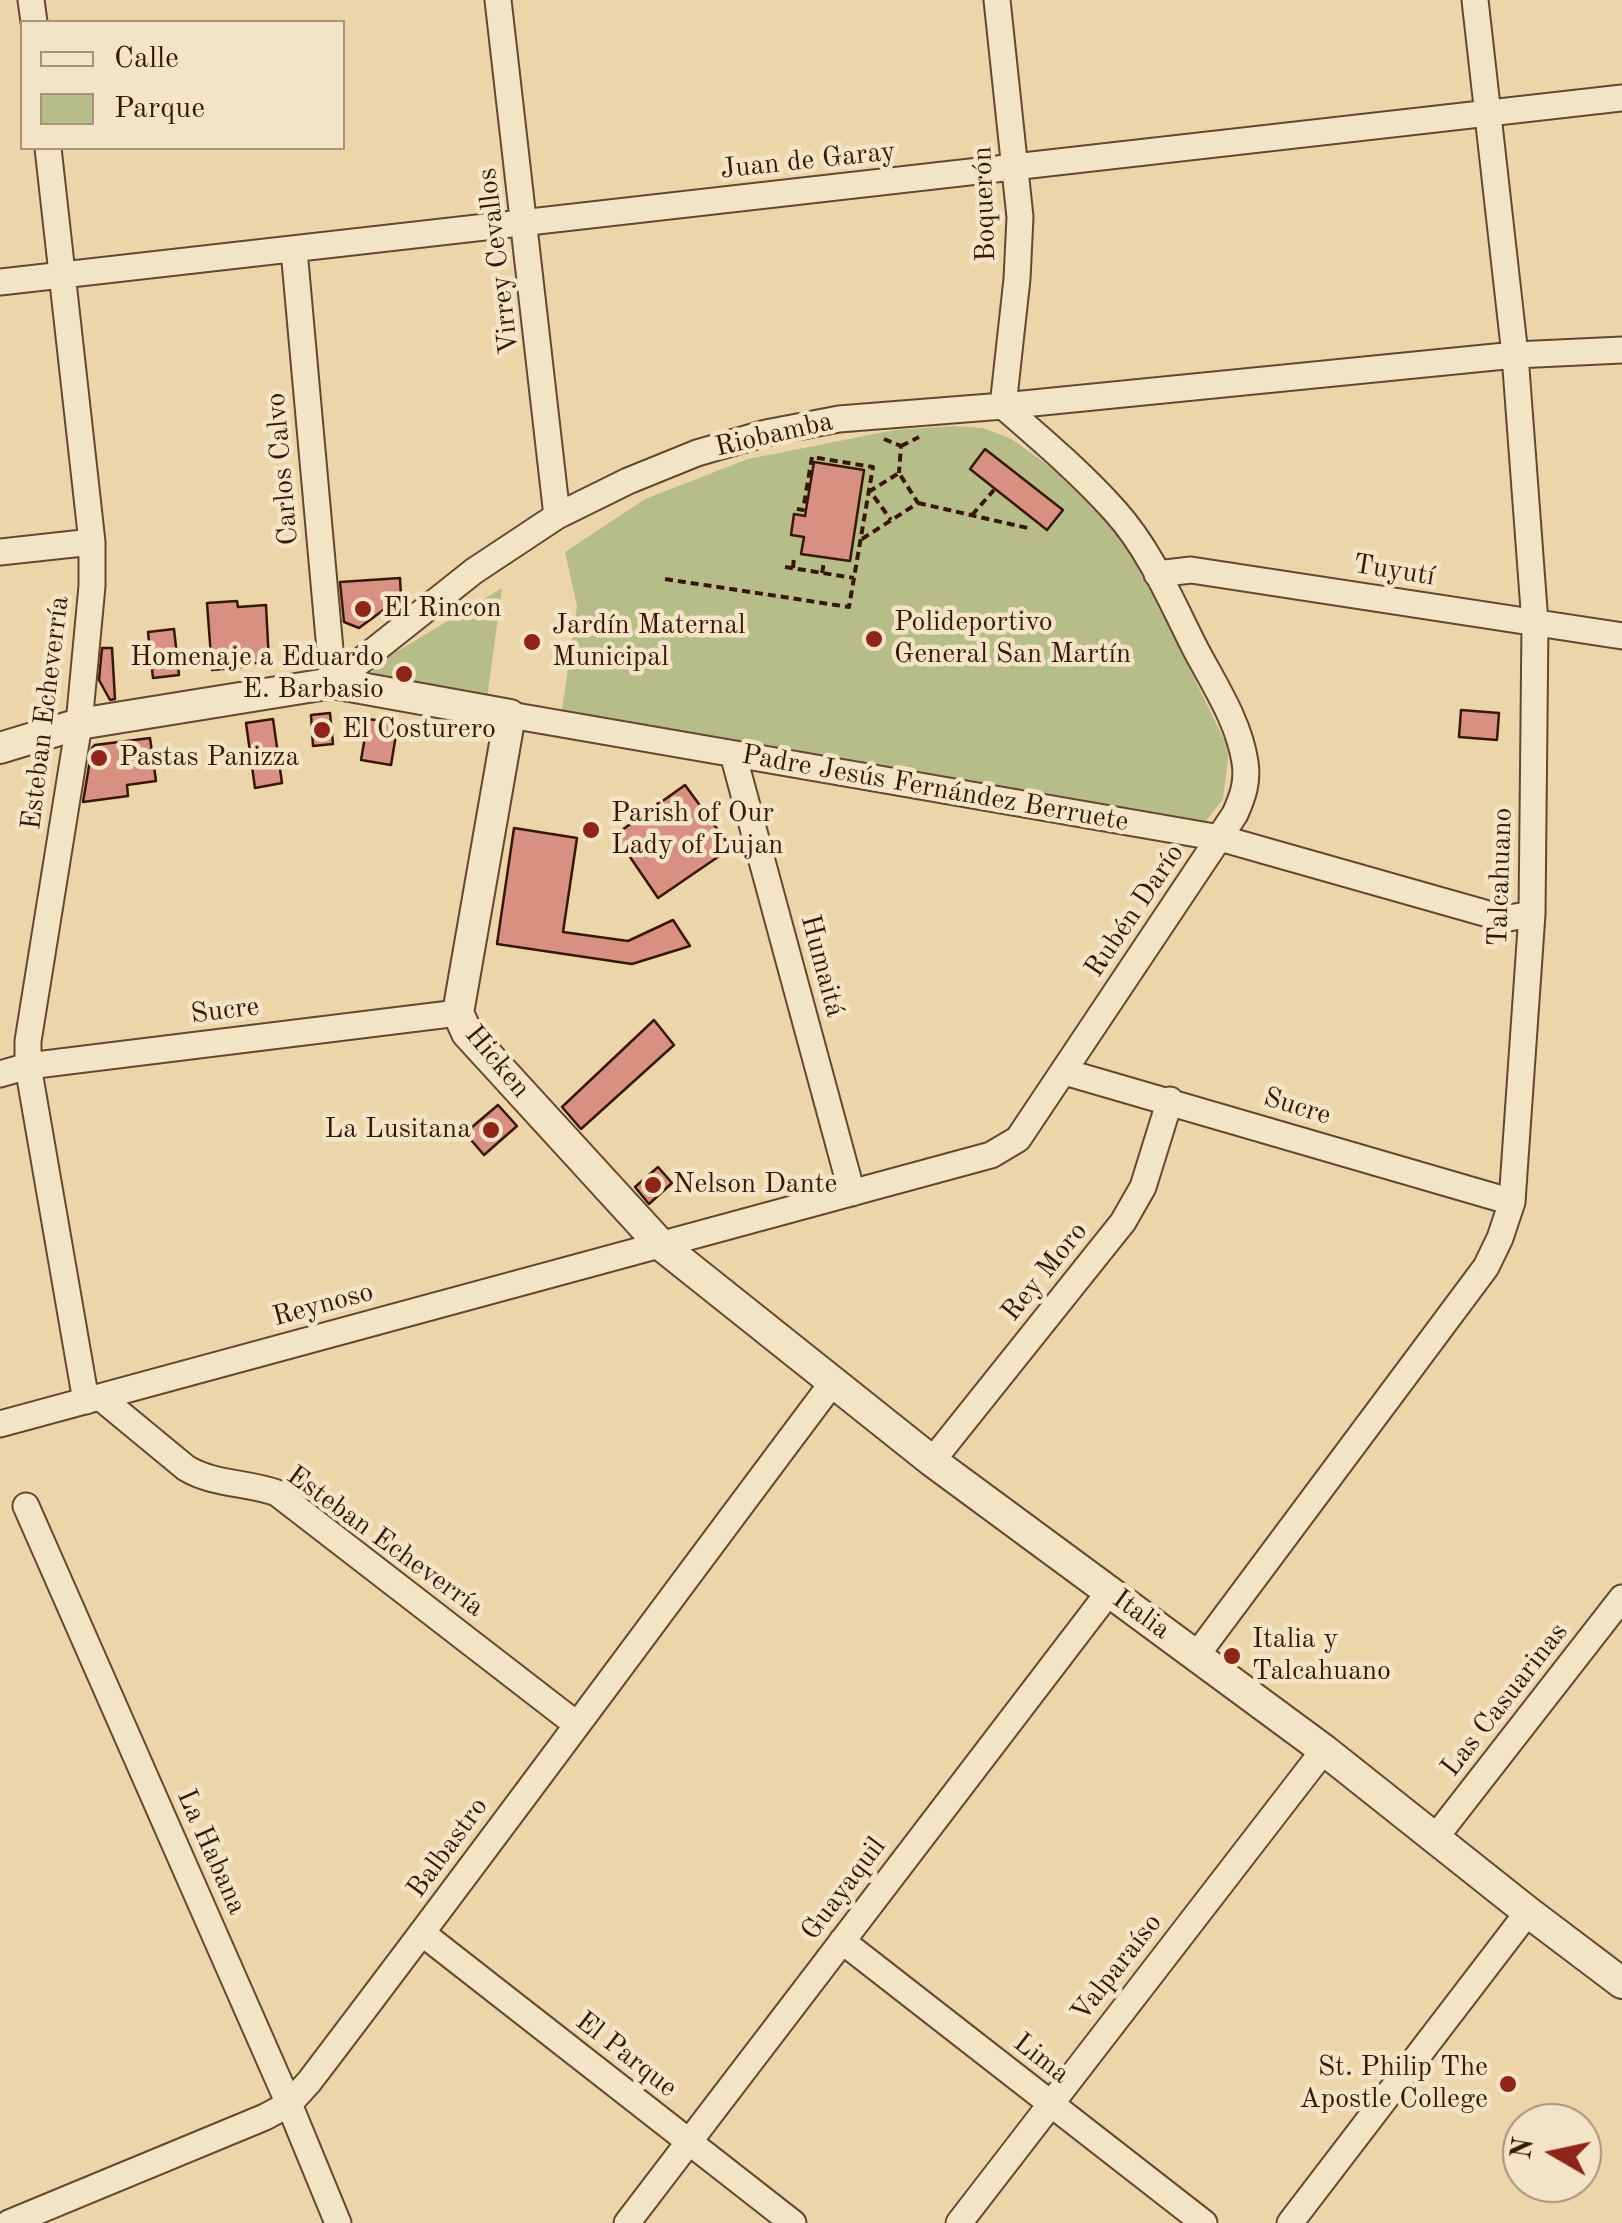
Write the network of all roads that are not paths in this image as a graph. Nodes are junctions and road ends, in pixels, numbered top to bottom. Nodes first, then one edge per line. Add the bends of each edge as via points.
1 (498, 0) edge
2 (998, 0) edge
3 (1475, 0) edge
4 (1622, 98) edge
5 (1488, 113) junction
6 (48, 150) edge
7 (1016, 168) junction
8 (525, 222) junction
9 (294, 250) junction
10 (62, 275) junction
11 (0, 282) edge
12 (1622, 350) edge
13 (1515, 356) junction
14 (1003, 406) junction
15 (558, 516) junction
16 (92, 542) junction
17 (0, 552) edge
18 (1157, 574) junction
19 (1536, 623) junction
20 (1622, 636) edge
21 (333, 683) junction
22 (510, 715) junction
23 (79, 724) junction
24 (0, 748) edge
25 (733, 754) junction
26 (1220, 838) junction
27 (1532, 914) junction
28 (458, 1012) junction
29 (28, 1066) junction
30 (1065, 1072) junction
31 (0, 1074) edge
32 (1170, 1100) junction
33 (852, 1194) junction
34 (1512, 1202) junction
35 (661, 1245) junction
36 (834, 1382) junction
37 (93, 1399) junction
38 (0, 1424) edge
39 (932, 1461) junction
40 (26, 1506) dead end
41 (1109, 1592) junction
42 (1622, 1598) edge
43 (1196, 1656) junction
44 (576, 1724) junction
45 (1324, 1750) junction
46 (1435, 1838) junction
47 (1528, 1912) junction
48 (422, 1933) junction
49 (842, 1941) junction
50 (1622, 1983) edge
51 (288, 2104) junction
52 (1049, 2104) junction
53 (688, 2142) junction
54 (10, 2223) edge
55 (338, 2223) edge
56 (627, 2223) edge
57 (793, 2223) edge
58 (958, 2223) edge
59 (1204, 2223) edge
60 (1290, 2223) edge

1 - 8 street, Virrey Cevallos
2 - 7 street, Boquerón
3 - 5 street, Talcahuano
4 - 5 street, Juan de Garay
5 - 7 street, Juan de Garay
5 - 13 street, Talcahuano
6 - 10 street, Esteban Echeverría
7 - 8 street, Juan de Garay
7 - 14 street, Boquerón via 1018,279
8 - 9 street, Juan de Garay
8 - 15 street, Virrey Cevallos
9 - 10 street, Juan de Garay
9 - 21 street, Carlos Calvo
10 - 11 street, Juan de Garay
10 - 16 street, Esteban Echeverría
12 - 13 street, Riobamba
13 - 14 street, Riobamba
13 - 19 street, Talcahuano
14 - 15 street, Riobamba via 840,419 766,433 680,460
14 - 18 street, Rubén Darío via 1116,512
15 - 21 street, Riobamba via 474,572
16 - 17 street
16 - 23 street, Esteban Echeverría
18 - 19 street, Tuyutí via 1191,570
18 - 26 street, Rubén Darío via 1236,728 1245,763 1246,787
19 - 20 street, Tuyutí
19 - 27 street, Talcahuano
21 - 22 street, Padre Jesús Fernández Berruete
21 - 23 street, Riobamba
22 - 25 street, Padre Jesús Fernández Berruete
22 - 28 street, Hicken
23 - 24 street, Riobamba
23 - 29 street, Esteban Echeverría
25 - 26 street, Padre Jesús Fernández Berruete
25 - 33 street, Humaitá
26 - 27 street, Padre Jesús Fernández Berruete via 1495,916
26 - 30 street, Rubén Darío
27 - 34 street, Talcahuano
28 - 29 street, Sucre
28 - 35 street, Hicken via 467,1033
29 - 31 street, Sucre
29 - 37 street, Esteban Echeverría
30 - 32 street, Sucre
30 - 33 street, Rubén Darío via 1008,1147
32 - 34 street, Sucre
32 - 39 street, Rey Moro via 1143,1187 1123,1222
33 - 35 street, Rubén Darío
34 - 43 street, Talcahuano via 1486,1267
35 - 36 street, Italia
35 - 37 street, Reynoso
36 - 39 street, Italia
36 - 44 street, Balbastro
37 - 38 street, Reynoso
37 - 44 street, Esteban Echeverría via 200,1477 277,1494
39 - 41 street, Italia
40 - 51 street, La Habana
41 - 43 street, Italia
41 - 49 street, Guayaquil
42 - 46 street, Las Casuarinas
43 - 45 street, Italia
44 - 48 street, Balbastro
45 - 46 street, Italia
45 - 52 street, Valparaíso
46 - 47 street, Italia
47 - 50 street, Italia
47 - 60 street
48 - 51 street, Balbastro
48 - 53 street, El Parque
49 - 52 street, Lima
49 - 53 street, Guayaquil
51 - 54 street, Balbastro
51 - 55 street, La Habana
52 - 58 street, Valparaíso
52 - 59 street, Lima
53 - 56 street, Guayaquil
53 - 57 street, El Parque

